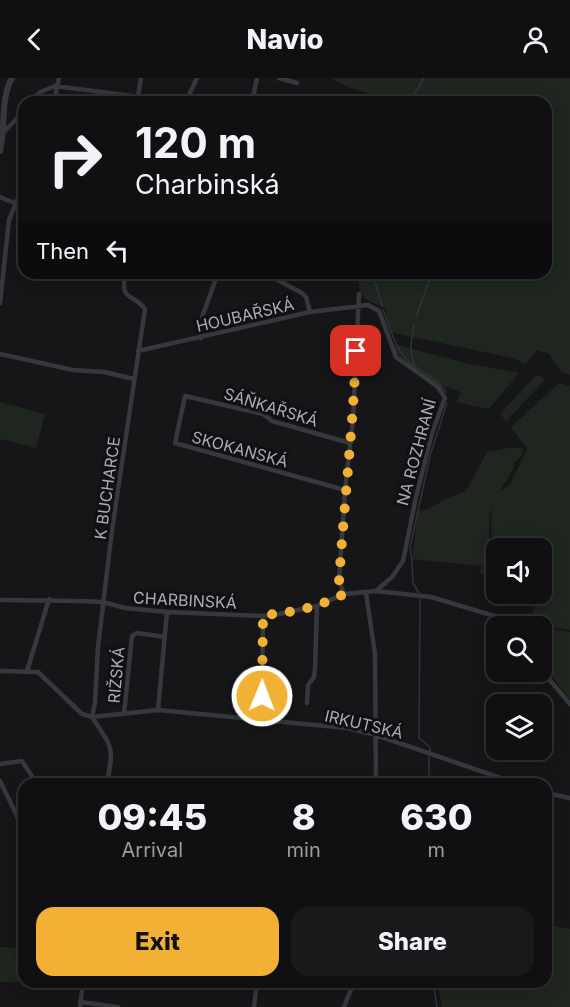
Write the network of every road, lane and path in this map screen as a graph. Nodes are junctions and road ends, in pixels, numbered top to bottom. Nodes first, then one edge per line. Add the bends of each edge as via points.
1 (12, 78) edge
2 (59, 78) edge
3 (141, 78) edge
4 (197, 78) edge
5 (257, 78) edge
6 (279, 78) edge
7 (297, 83) dead end
8 (57, 86) junction
9 (36, 96) edge
10 (55, 96) edge
11 (117, 96) edge
12 (136, 96) edge
13 (188, 96) edge
14 (253, 96) edge
15 (18, 117) edge
16 (3, 133) junction
17 (0, 151) edge
18 (18, 196) edge
19 (0, 197) edge
20 (14, 204) junction
21 (18, 205) edge
22 (125, 279) edge
23 (216, 279) edge
24 (279, 279) edge
25 (359, 294) dead end
26 (0, 303) edge
27 (358, 305) junction
28 (310, 312) junction
29 (201, 338) junction
30 (138, 351) junction
31 (0, 354) edge
32 (134, 379) junction
33 (185, 396) joint
34 (350, 442) junction
35 (345, 490) junction
36 (376, 591) junction
37 (366, 593) junction
38 (344, 594) junction
39 (49, 599) junction
40 (0, 600) edge
41 (104, 602) junction
42 (317, 606) junction
43 (167, 612) junction
44 (263, 615) junction
45 (494, 616) edge
46 (165, 637) junction
47 (27, 670) junction
48 (0, 671) edge
49 (552, 682) edge
50 (308, 704) dead end
51 (570, 704) edge
52 (158, 710) junction
53 (124, 714) junction
54 (92, 717) junction
55 (250, 719) junction
56 (375, 735) junction
57 (0, 764) edge
58 (33, 778) edge
59 (108, 778) edge
60 (376, 778) edge
61 (500, 778) edge
62 (0, 780) edge
63 (552, 794) edge
64 (570, 798) edge
65 (18, 818) edge
66 (82, 988) edge
67 (257, 988) edge
68 (352, 988) edge
69 (80, 1005) edge
70 (118, 1007) edge
71 (255, 1007) edge
72 (344, 1007) edge

1 - 16 street via 5,92
2 - 8 street
3 - 12 street
4 - 13 street
5 - 14 street
6 - 7 street
8 - 9 street via 48,87
8 - 10 street
8 - 11 street
15 - 16 street
16 - 17 street
18 - 20 street
19 - 20 street
20 - 21 street
20 - 26 street
22 - 30 street, K BUCHARCE via 124,292 145,309
23 - 29 street via 201,320
24 - 28 street via 306,297
25 - 27 street
27 - 28 street, HOUBAŘSKÁ
27 - 34 street
27 - 36 street, NA ROZHRANÍ via 368,305 379,312 396,357 438,387 445,398 416,497 404,561
28 - 29 street, HOUBAŘSKÁ
29 - 30 street, HOUBAŘSKÁ
30 - 32 street, K BUCHARCE
31 - 32 street
32 - 41 street, K BUCHARCE
33 - 34 street, SÁŇKAŘSKÁ via 263,414 272,422
33 - 35 street, SKOKANSKÁ via 175,443
34 - 35 street
35 - 38 street via 339,582
36 - 37 street
36 - 45 street via 431,597
37 - 38 street, CHARBINSKÁ
37 - 56 street via 375,654
38 - 42 street, CHARBINSKÁ
39 - 40 street, CHARBINSKÁ
39 - 41 street, CHARBINSKÁ
39 - 47 street
41 - 43 street, CHARBINSKÁ
41 - 54 street, K BUCHARCE
42 - 44 street, CHARBINSKÁ
42 - 50 street via 315,668 308,685
43 - 44 street, CHARBINSKÁ
43 - 46 street
44 - 55 street via 262,696 252,703
46 - 52 street
46 - 53 street, RIŽSKÁ via 137,633 132,636
47 - 48 street
47 - 54 street via 38,672 82,714
49 - 51 street
52 - 53 street, IRKUTSKÁ
52 - 55 street, IRKUTSKÁ
53 - 54 street, IRKUTSKÁ
54 - 59 street via 112,752
55 - 56 street, IRKUTSKÁ
56 - 60 street
56 - 61 street, IRKUTSKÁ
57 - 58 street via 22,761
62 - 65 street
63 - 64 street
66 - 69 street
67 - 71 street
68 - 72 street
69 - 70 street

